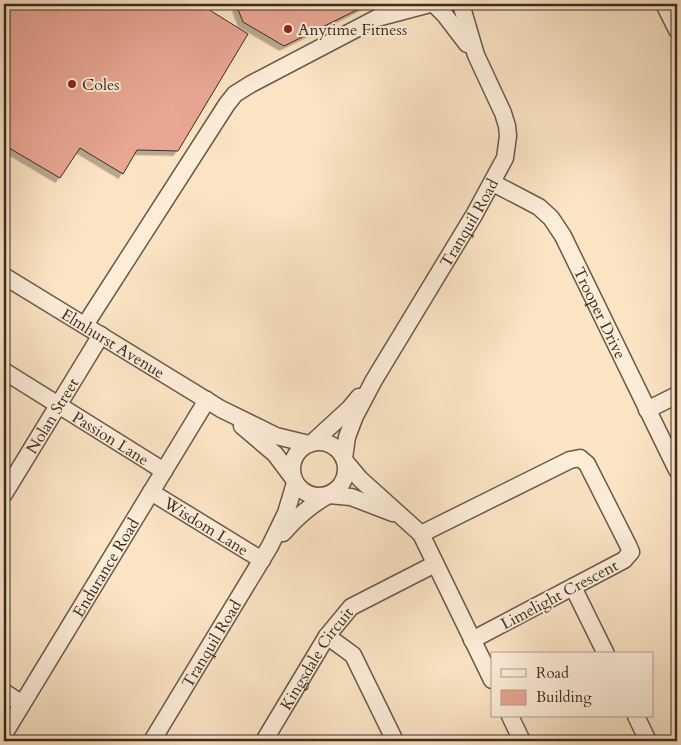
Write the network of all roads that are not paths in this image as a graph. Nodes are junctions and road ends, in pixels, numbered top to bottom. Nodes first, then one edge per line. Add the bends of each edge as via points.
1 (389, 4) edge
2 (430, 4) edge
3 (434, 4) edge
4 (439, 4) edge
5 (460, 4) edge
6 (664, 4) edge
7 (377, 18) junction
8 (677, 30) edge
9 (476, 56) junction
10 (493, 183) junction
11 (4, 276) edge
12 (85, 325) junction
13 (101, 335) junction
14 (4, 371) edge
15 (374, 380) junction
16 (677, 395) edge
17 (207, 400) junction
18 (58, 406) junction
19 (221, 409) junction
20 (647, 410) junction
21 (310, 443) junction
22 (345, 460) junction
23 (677, 470) edge
24 (164, 471) junction
25 (294, 480) junction
26 (151, 492) junction
27 (4, 494) edge
28 (328, 495) junction
29 (400, 516) junction
30 (421, 534) junction
31 (270, 546) junction
32 (262, 560) junction
33 (435, 564) junction
34 (573, 587) junction
35 (326, 636) junction
36 (472, 640) junction
37 (605, 652) edge
38 (491, 678) edge
39 (4, 692) edge
40 (22, 704) junction
41 (511, 718) edge
42 (637, 718) edge
43 (4, 734) edge
44 (152, 741) edge
45 (264, 741) edge
46 (394, 741) edge
47 (522, 741) edge
48 (648, 741) edge

1 - 7 street
2 - 3 street
2 - 7 street
3 - 4 street
3 - 9 street, Tranquil Road
5 - 9 street, Tranquil Road
6 - 8 street
7 - 12 street via 235,94
9 - 10 street, Tranquil Road via 502,113 508,136 505,158
10 - 15 street, Tranquil Road
10 - 20 street, Trooper Drive via 539,207 551,218 563,236
11 - 12 street, Elmhurst Avenue
12 - 13 street, Elmhurst Avenue
13 - 17 street, Elmhurst Avenue
13 - 18 street, Nolan Street
14 - 18 street, Passion Lane
15 - 21 street, Tranquil Road via 349,409
15 - 22 street, Tranquil Road via 347,437
16 - 20 street
17 - 19 street, Elmhurst Avenue
17 - 24 street, Endurance Road
18 - 24 street, Passion Lane
18 - 27 street, Nolan Street
19 - 21 street, Elmhurst Avenue via 276,436
19 - 25 street, Elmhurst Avenue via 274,454
20 - 23 street, Trooper Drive
21 - 22 street via 331,444
21 - 25 street via 293,461
22 - 28 street via 344,481 340,488
22 - 29 street via 360,479
24 - 26 street, Endurance Road
25 - 28 street via 305,493 320,497
25 - 31 street via 286,513
26 - 32 street, Wisdom Lane
26 - 40 street, Endurance Road
28 - 29 street via 351,497
28 - 31 street via 299,515
29 - 30 street
30 - 33 street
30 - 34 street, Limelight Crescent via 570,460 580,458 587,464 631,552 624,560
31 - 32 street, Tranquil Road
32 - 44 street, Tranquil Road
33 - 35 street, Kingsdale Circuit via 351,607
33 - 36 street
34 - 36 street, Limelight Crescent
34 - 37 street
35 - 45 street, Kingsdale Circuit
35 - 46 street via 353,655
36 - 38 street
39 - 40 street
40 - 43 street, Endurance Road
41 - 47 street
42 - 48 street

